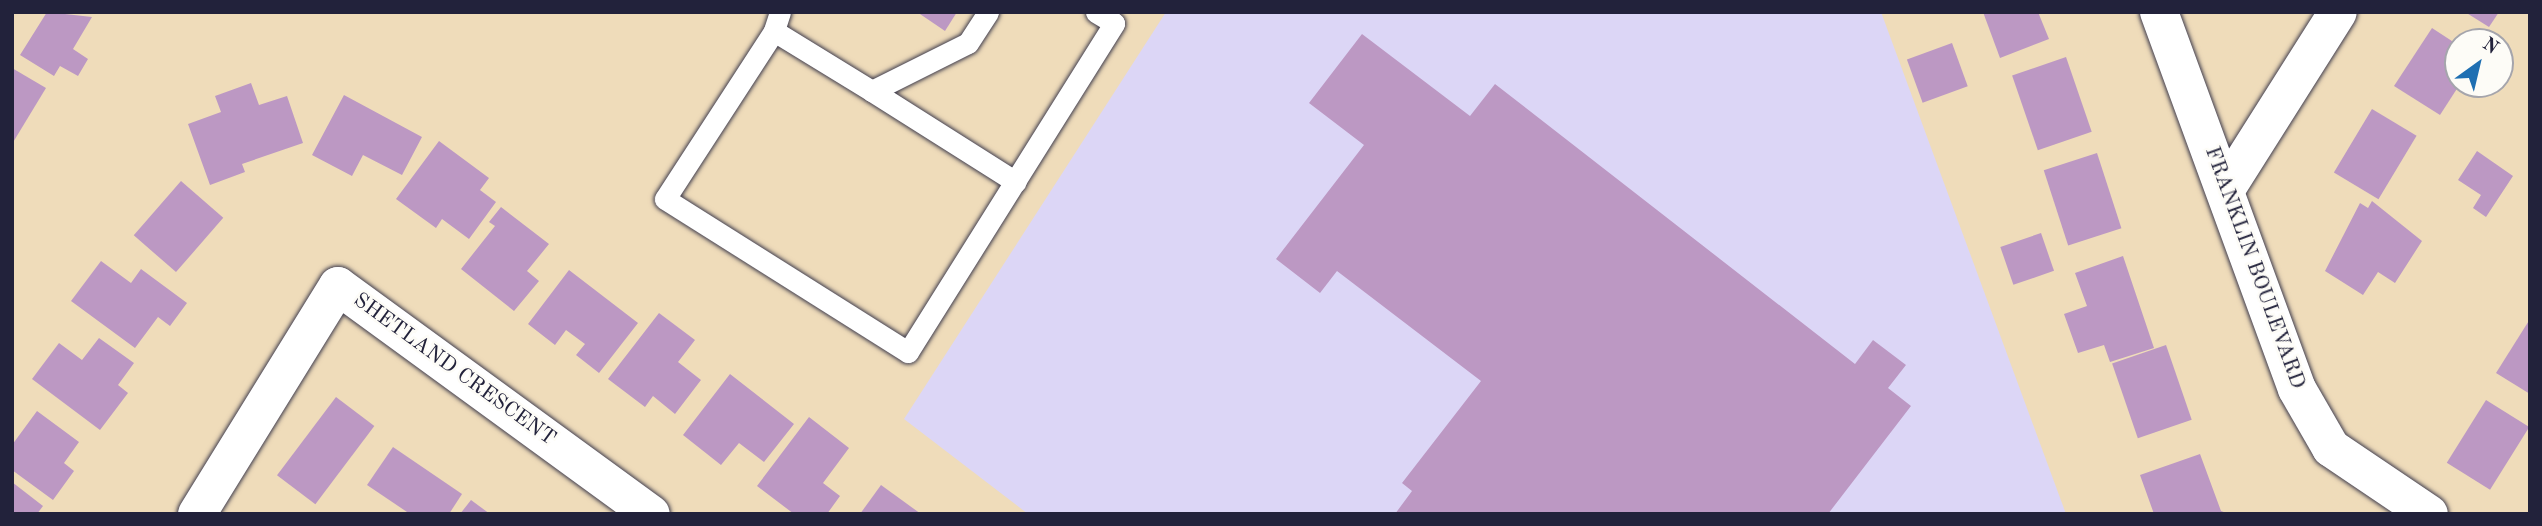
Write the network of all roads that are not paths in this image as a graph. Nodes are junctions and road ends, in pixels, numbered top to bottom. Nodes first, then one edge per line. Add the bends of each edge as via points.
1 (988, 12) edge
2 (2159, 12) edge
3 (2338, 12) edge
4 (1114, 16) edge
5 (777, 21) edge
6 (872, 91) junction
7 (1016, 182) junction
8 (2226, 189) junction
9 (197, 514) edge
10 (651, 514) edge
11 (2429, 514) edge

1 - 6 lane via 968,43
2 - 8 street, FRANKLIN BOULEVARD
3 - 8 street
4 - 7 lane
5 - 6 lane
5 - 7 lane via 665,199 908,352
6 - 7 lane
8 - 11 street, FRANKLIN BOULEVARD via 2297,389 2331,448
9 - 10 street, SHETLAND CRESCENT via 338,286

